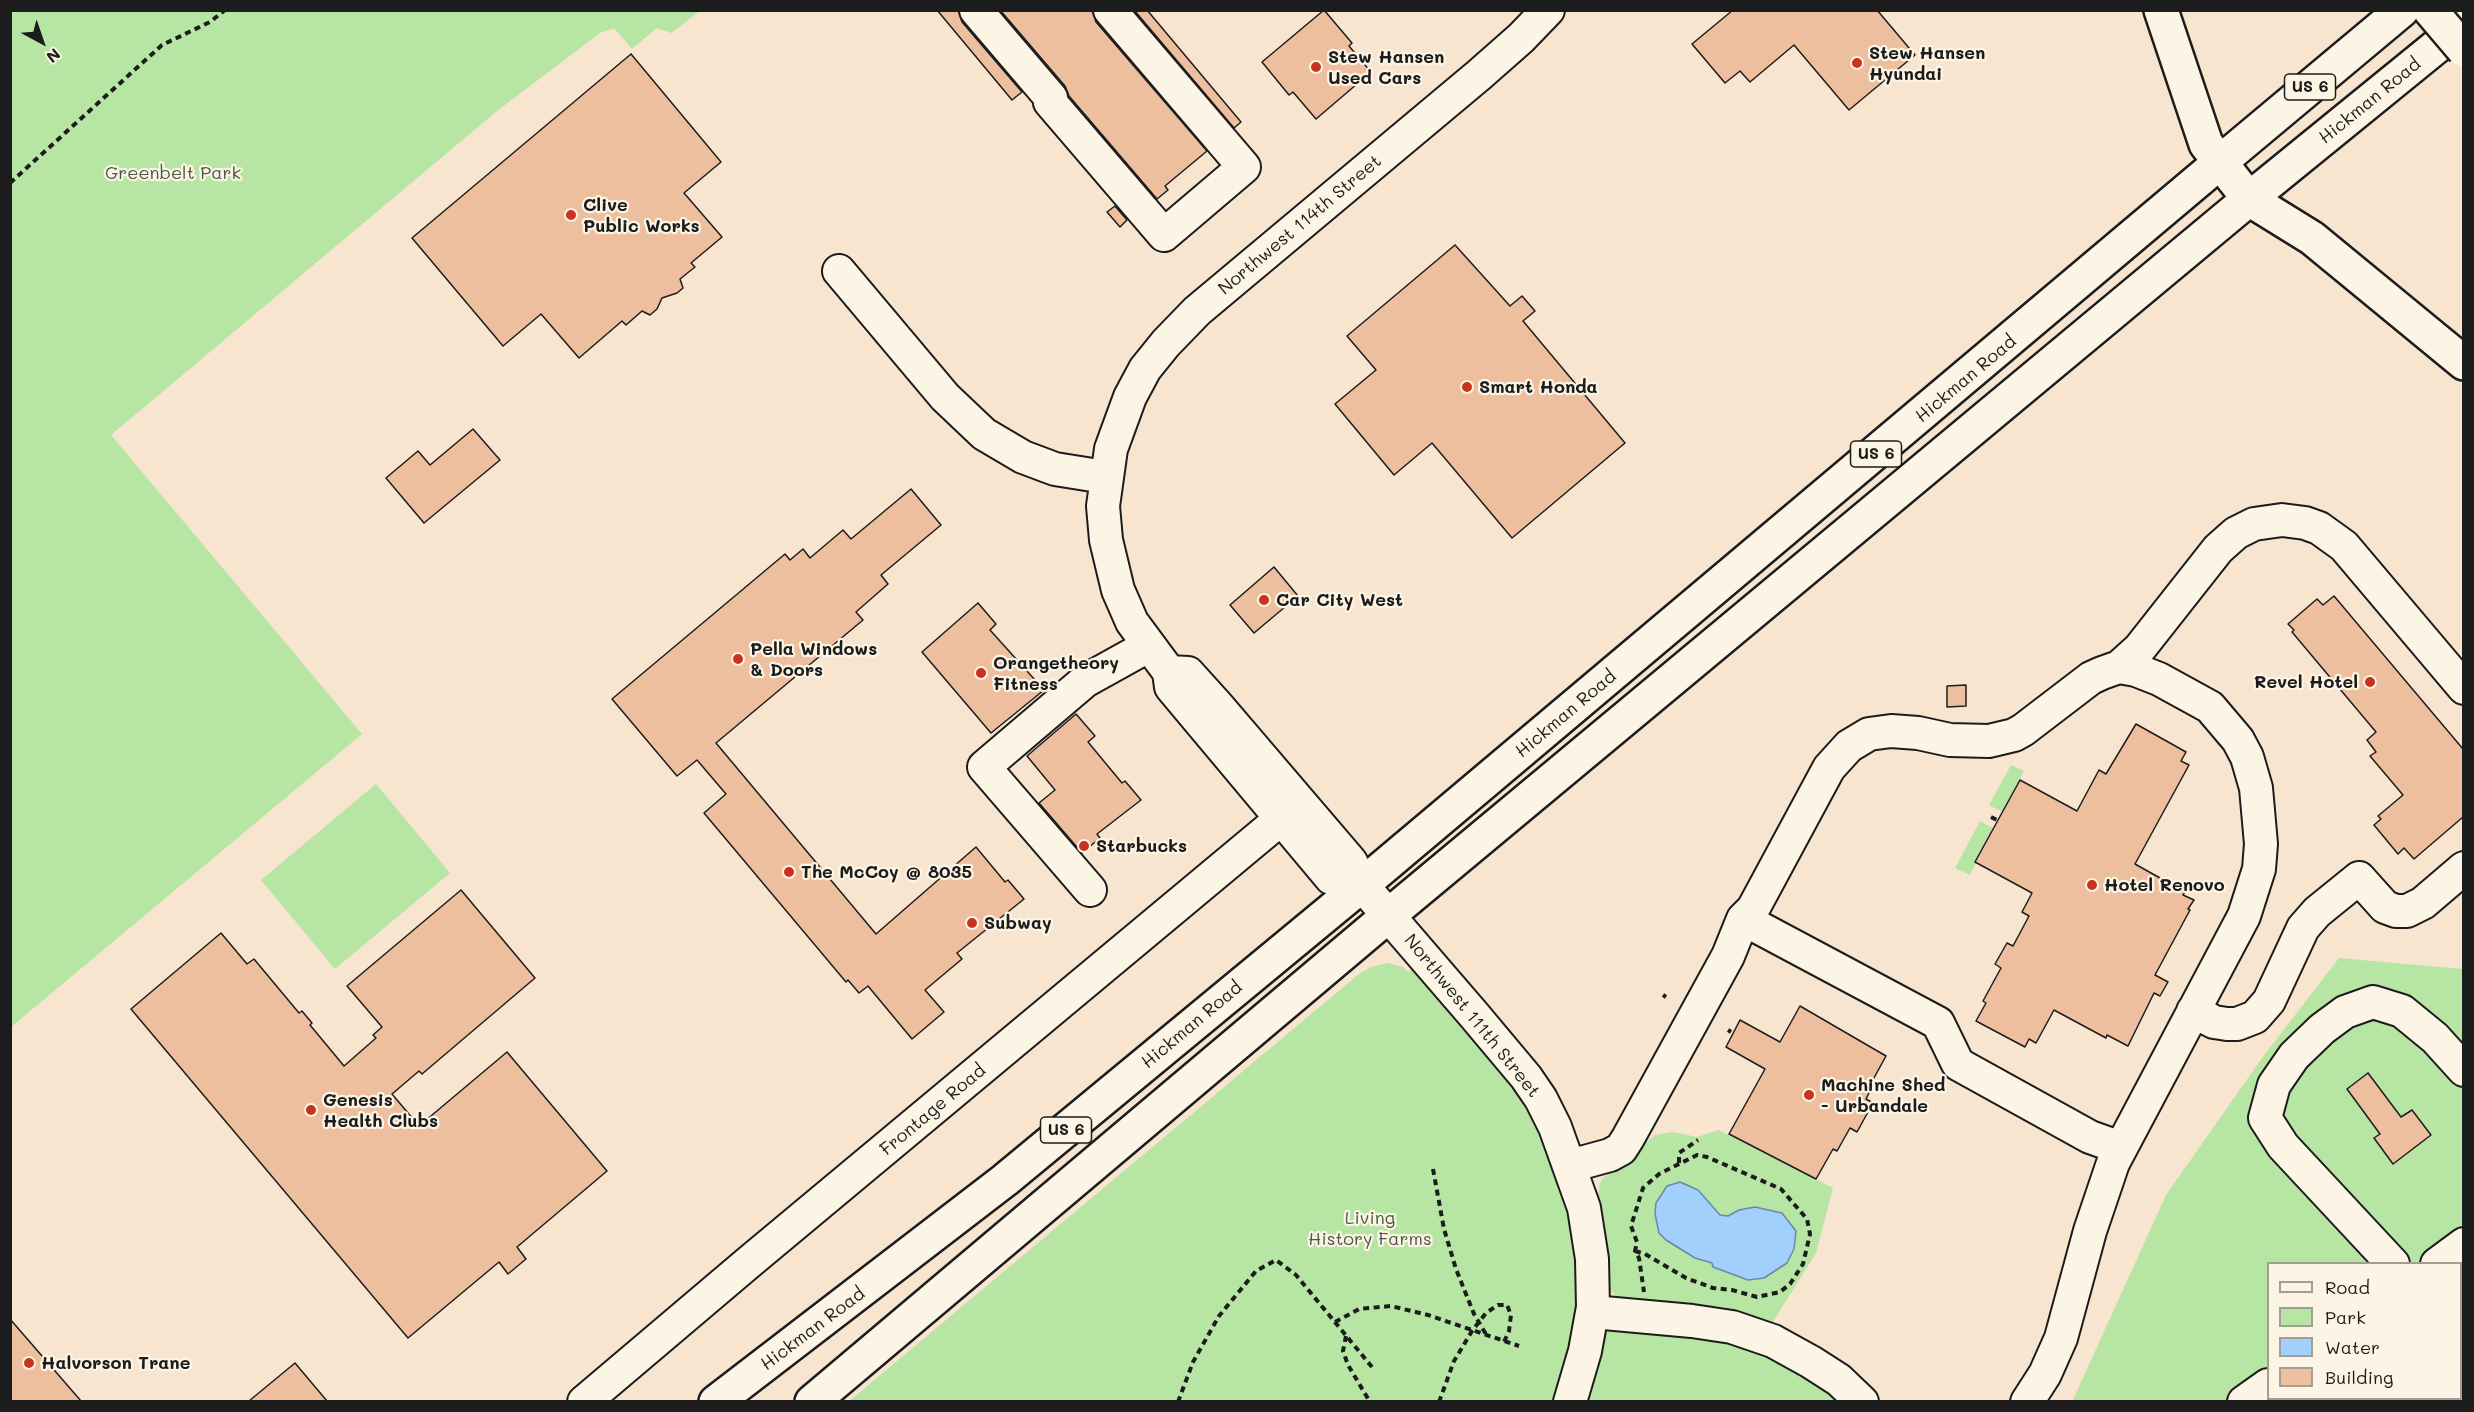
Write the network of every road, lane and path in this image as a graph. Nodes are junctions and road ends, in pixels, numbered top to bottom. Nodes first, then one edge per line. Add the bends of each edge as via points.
1 (225, 10) edge
2 (976, 10) edge
3 (1110, 10) edge
4 (1548, 10) edge
5 (2161, 10) edge
6 (2402, 10) edge
7 (2430, 10) edge
8 (2463, 24) edge
9 (2463, 50) edge
10 (2219, 164) junction
11 (10, 183) edge
12 (2248, 199) junction
13 (839, 271) dead end
14 (2463, 363) edge
15 (1105, 477) junction
16 (1148, 646) junction
17 (2119, 667) junction
18 (1168, 672) junction
19 (2463, 688) edge
20 (1991, 817) dead end
21 (1282, 818) junction
22 (1998, 820) dead end
23 (2463, 868) edge
24 (1362, 885) junction
25 (1090, 890) dead end
26 (1389, 915) junction
27 (1743, 919) junction
28 (2193, 1011) junction
29 (2463, 1070) edge
30 (1698, 1140) dead end
31 (2121, 1148) junction
32 (1679, 1163) junction
33 (1570, 1166) junction
34 (1433, 1169) dead end
35 (2463, 1244) edge
36 (1635, 1251) junction
37 (2392, 1262) edge
38 (2438, 1262) edge
39 (1642, 1297) dead end
40 (1593, 1307) junction
41 (1335, 1322) junction
42 (1479, 1322) junction
43 (1472, 1331) junction
44 (1346, 1335) junction
45 (1487, 1336) junction
46 (1504, 1342) junction
47 (1519, 1346) dead end
48 (1372, 1367) dead end
49 (2267, 1386) edge
50 (1852, 1397) edge
51 (584, 1401) edge
52 (716, 1401) edge
53 (812, 1401) edge
54 (1178, 1401) edge
55 (1370, 1401) edge
56 (1439, 1401) edge
57 (1570, 1401) edge
58 (2027, 1401) edge
59 (2244, 1401) edge

1 - 11 path via 210,22 162,45
2 - 3 street via 1164,235 1244,167
4 - 15 street, Northwest 114th Street via 1479,75 1197,312 1166,343 1145,369 1130,397 1113,440
5 - 10 main road via 2206,144
6 - 10 main road, Hickman Road / US 6
7 - 9 main road, bridge
8 - 12 main road, Hickman Road / US 6
10 - 12 main road
10 - 24 main road, Hickman Road / US 6
12 - 14 main road via 2312,238
12 - 26 main road, Hickman Road / US 6
13 - 15 street via 945,397 984,434 1023,457 1055,469
15 - 16 street via 1106,540 1118,590
16 - 18 street
16 - 25 street via 1086,681 984,767
17 - 19 street via 2139,648 2218,549 2254,524 2283,520 2319,528 2344,546
17 - 27 street via 2091,678 2014,735 1989,741 1963,741 1891,731 1857,740 1829,768 1753,909
17 - 28 street via 2159,679 2210,707 2238,740 2256,788 2261,844 2254,890
18 - 21 street via 1171,687
18 - 24 street, Northwest 111th Street via 1188,673 1351,862
20 - 22 path
21 - 24 street via 1331,878
21 - 51 street, Frontage Road
23 - 28 street via 2423,903 2407,911 2385,907 2359,878 2303,928 2266,1007 2255,1017 2227,1024
24 - 26 street, Northwest 111th Street
24 - 52 main road, Hickman Road / US 6 via 1005,1180
26 - 33 street, Northwest 111th Street via 1526,1077 1555,1127
26 - 53 main road, Hickman Road / US 6
27 - 31 street via 1938,1023 1958,1064 2090,1137
27 - 33 street via 1728,956 1621,1149
28 - 31 street
29 - 37 street via 2435,1038 2402,1011 2373,1002 2345,1012 2322,1029 2294,1056 2274,1085 2265,1118 2283,1146
30 - 32 path via 1679,1153
31 - 58 street via 2104,1185 2061,1338 2045,1374
32 - 36 path via 1643,1188 1631,1226 1637,1242
32 - 36 path via 1697,1155 1707,1157 1781,1189 1807,1219 1810,1233 1803,1264 1780,1292 1757,1298 1686,1278
33 - 40 street, Northwest 111th Street via 1589,1233
34 - 42 path via 1456,1269
35 - 38 street
36 - 39 path via 1645,1289
40 - 50 street via 1604,1313 1732,1327 1773,1341 1811,1362
40 - 57 street, Northwest 111th Street
41 - 43 path via 1359,1309 1391,1306
41 - 44 path
41 - 54 path via 1296,1275 1276,1260 1256,1271 1219,1316 1193,1362
42 - 43 path
42 - 45 path
42 - 46 path via 1498,1305 1508,1305 1511,1316
43 - 45 path
43 - 56 path via 1454,1362
44 - 48 path
44 - 55 path via 1345,1358
45 - 46 path
46 - 47 path
49 - 59 street

